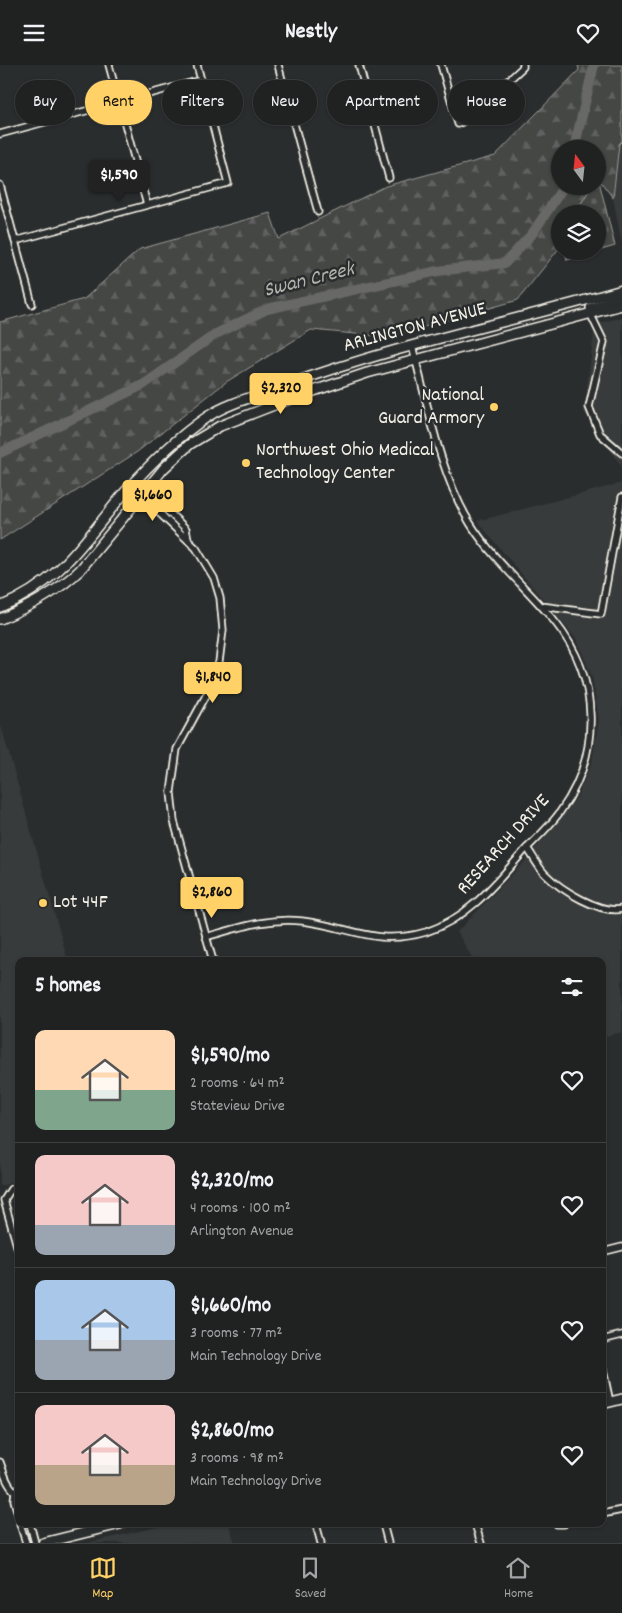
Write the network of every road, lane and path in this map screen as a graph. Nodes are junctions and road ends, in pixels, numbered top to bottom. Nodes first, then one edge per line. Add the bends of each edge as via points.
1 (109, 65) edge
2 (197, 65) edge
3 (278, 65) edge
4 (359, 65) edge
5 (441, 65) edge
6 (523, 66) edge
7 (113, 80) edge
8 (201, 80) edge
9 (85, 111) edge
10 (125, 125) edge
11 (213, 125) edge
12 (0, 135) edge
13 (389, 178) dead end
14 (0, 185) edge
15 (147, 205) junction
16 (318, 212) dead end
17 (15, 241) junction
18 (622, 290) edge
19 (622, 298) edge
20 (32, 304) dead end
21 (622, 305) edge
22 (590, 313) junction
23 (494, 339) junction
24 (412, 346) junction
25 (416, 360) junction
26 (622, 453) edge
27 (134, 483) junction
28 (144, 492) junction
29 (622, 497) edge
30 (33, 592) junction
31 (540, 606) junction
32 (0, 607) edge
33 (0, 614) edge
34 (0, 619) edge
35 (527, 848) junction
36 (622, 909) edge
37 (206, 937) junction
38 (212, 957) edge
39 (15, 1189) edge
40 (15, 1239) edge
41 (622, 1247) edge
42 (606, 1251) edge
43 (622, 1335) edge
44 (606, 1339) edge
45 (622, 1399) edge
46 (606, 1403) edge
47 (0, 1463) edge
48 (3, 1478) edge
49 (15, 1491) edge
50 (622, 1510) edge
51 (606, 1513) edge
52 (21, 1527) edge
53 (31, 1527) edge
54 (95, 1527) edge
55 (317, 1527) edge
56 (384, 1527) edge
57 (476, 1527) edge
58 (26, 1543) edge
59 (35, 1543) edge
60 (43, 1543) edge
61 (320, 1543) edge
62 (388, 1543) edge
63 (481, 1543) edge

1 - 7 street
2 - 8 street
3 - 16 street
4 - 13 street
5 - 6 street via 458,124 480,108
9 - 12 street
10 - 15 street
11 - 15 street via 228,183
14 - 17 street
15 - 17 street
17 - 20 street
18 - 24 street, ARLINGTON AVENUE
19 - 23 street via 533,323
21 - 22 street, ARLINGTON AVENUE
22 - 23 street, ARLINGTON AVENUE
22 - 26 street via 604,342 589,407 600,434
23 - 25 street, ARLINGTON AVENUE
24 - 25 street, RESEARCH DRIVE
24 - 27 street, ARLINGTON AVENUE via 334,369 209,416 166,449
25 - 28 street, ARLINGTON AVENUE via 330,385 220,426 177,455
25 - 31 street, RESEARCH DRIVE via 448,477 458,500 478,535
27 - 28 street
27 - 30 street, ARLINGTON AVENUE via 68,562
28 - 34 street, ARLINGTON AVENUE via 66,585
28 - 37 street via 203,557 214,578 223,619 223,640 216,672 181,740 171,782 174,821
29 - 31 street via 602,614
30 - 32 street, ARLINGTON AVENUE
30 - 33 street via 17,606
31 - 35 street, RESEARCH DRIVE via 567,639 583,672 590,702 591,731 576,785 560,813
35 - 36 street via 545,874 572,894 602,909
35 - 37 street, RESEARCH DRIVE via 473,906 446,924 417,934 374,937 315,923 282,920
37 - 38 street
39 - 40 street via 7,1192 5,1204
41 - 42 street
43 - 44 street
45 - 46 street
47 - 48 street
48 - 49 street
50 - 51 street
52 - 58 street
53 - 59 street
54 - 60 street
55 - 61 street
56 - 62 street
57 - 63 street

